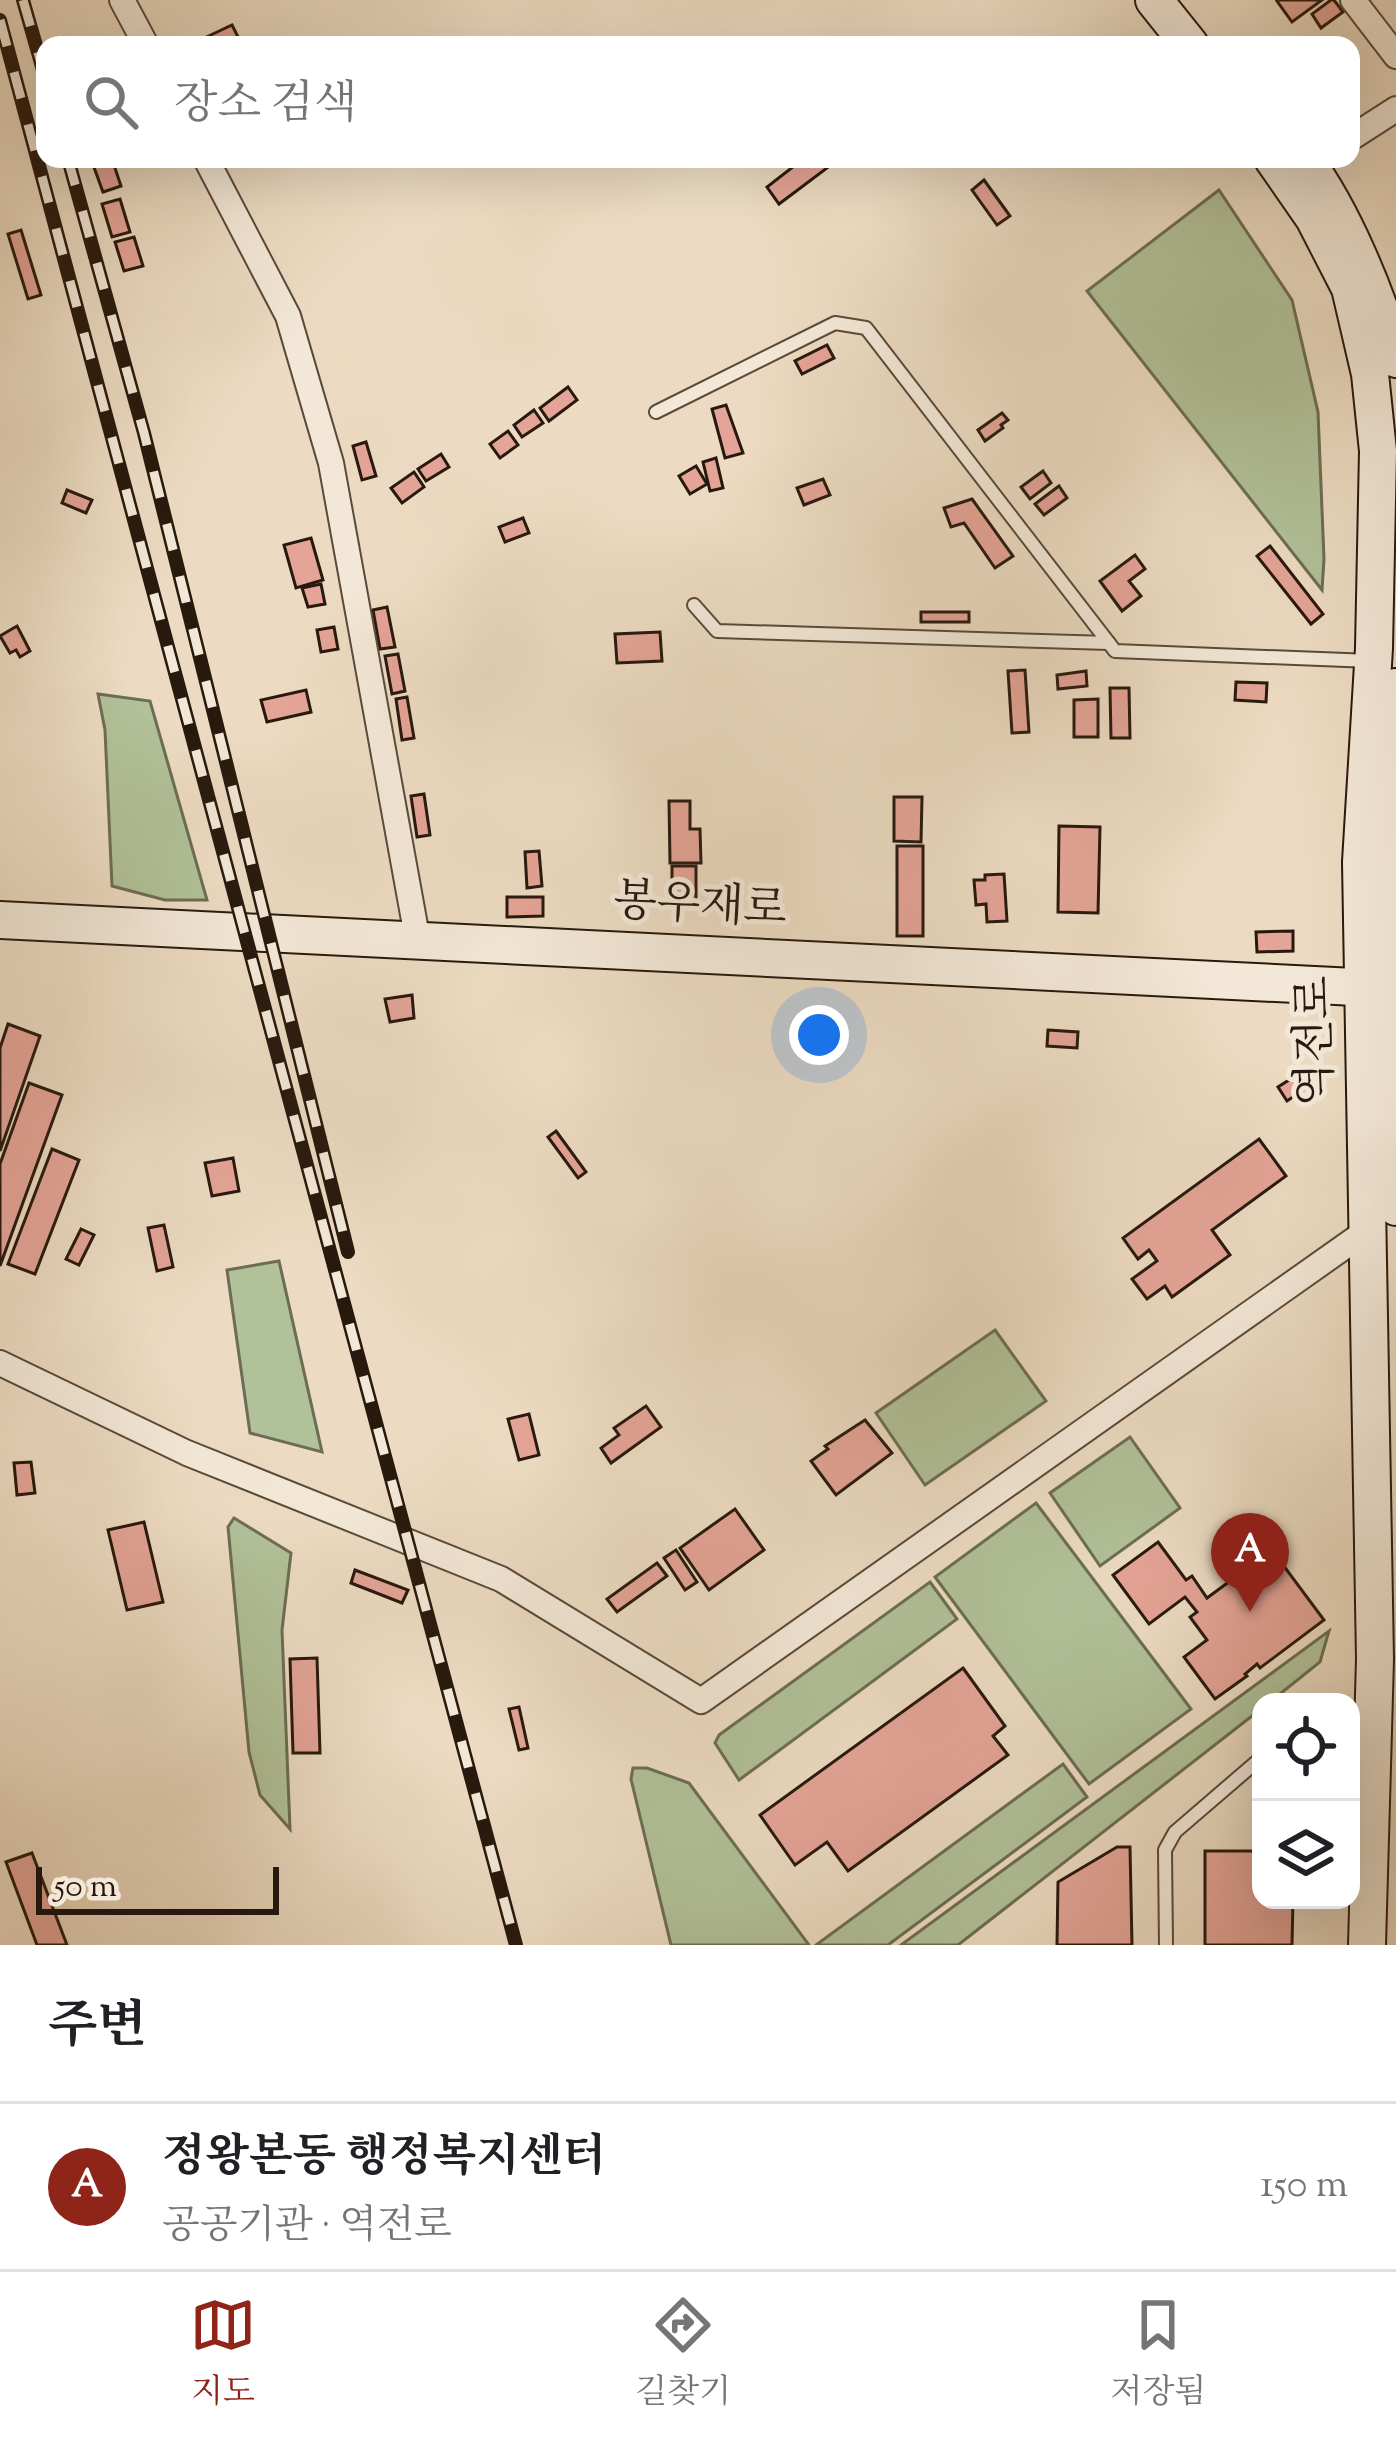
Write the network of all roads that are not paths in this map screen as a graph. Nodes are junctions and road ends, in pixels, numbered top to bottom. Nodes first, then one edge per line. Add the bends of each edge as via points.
1 (122, 0) edge
2 (1154, 0) edge
3 (1184, 0) edge
4 (1352, 0) edge
5 (141, 36) edge
6 (1183, 36) edge
7 (1213, 36) edge
8 (1396, 56) edge
9 (1396, 109) edge
10 (1360, 132) edge
11 (211, 168) edge
12 (1300, 168) edge
13 (1304, 168) edge
14 (1396, 359) edge
15 (656, 412) dead end
16 (694, 605) dead end
17 (1109, 644) junction
18 (1384, 674) edge
19 (0, 920) edge
20 (418, 942) junction
21 (1385, 989) edge
22 (1382, 1219) edge
23 (0, 1363) edge
24 (1362, 1719) edge
25 (1252, 1766) edge
26 (1166, 1945) edge
27 (1367, 1945) edge

1 - 5 street
2 - 6 main road
3 - 7 main road
4 - 8 street
9 - 10 street
11 - 20 street via 289,316 331,463
12 - 18 main road, 역전로 via 1314,218 1350,288 1370,374
13 - 14 main road, 역전로 via 1326,188
15 - 17 lane via 835,323 866,328
16 - 17 lane via 717,631
17 - 18 lane via 1114,651
18 - 21 main road, 역전로 via 1361,862
19 - 20 main road, 봉우재로
20 - 21 main road, 봉우재로
21 - 22 main road, 역전로
22 - 23 street via 701,1700 501,1579 188,1453
22 - 24 main road, 역전로 via 1375,1658
24 - 27 main road, 역전로
25 - 26 lane via 1165,1850

